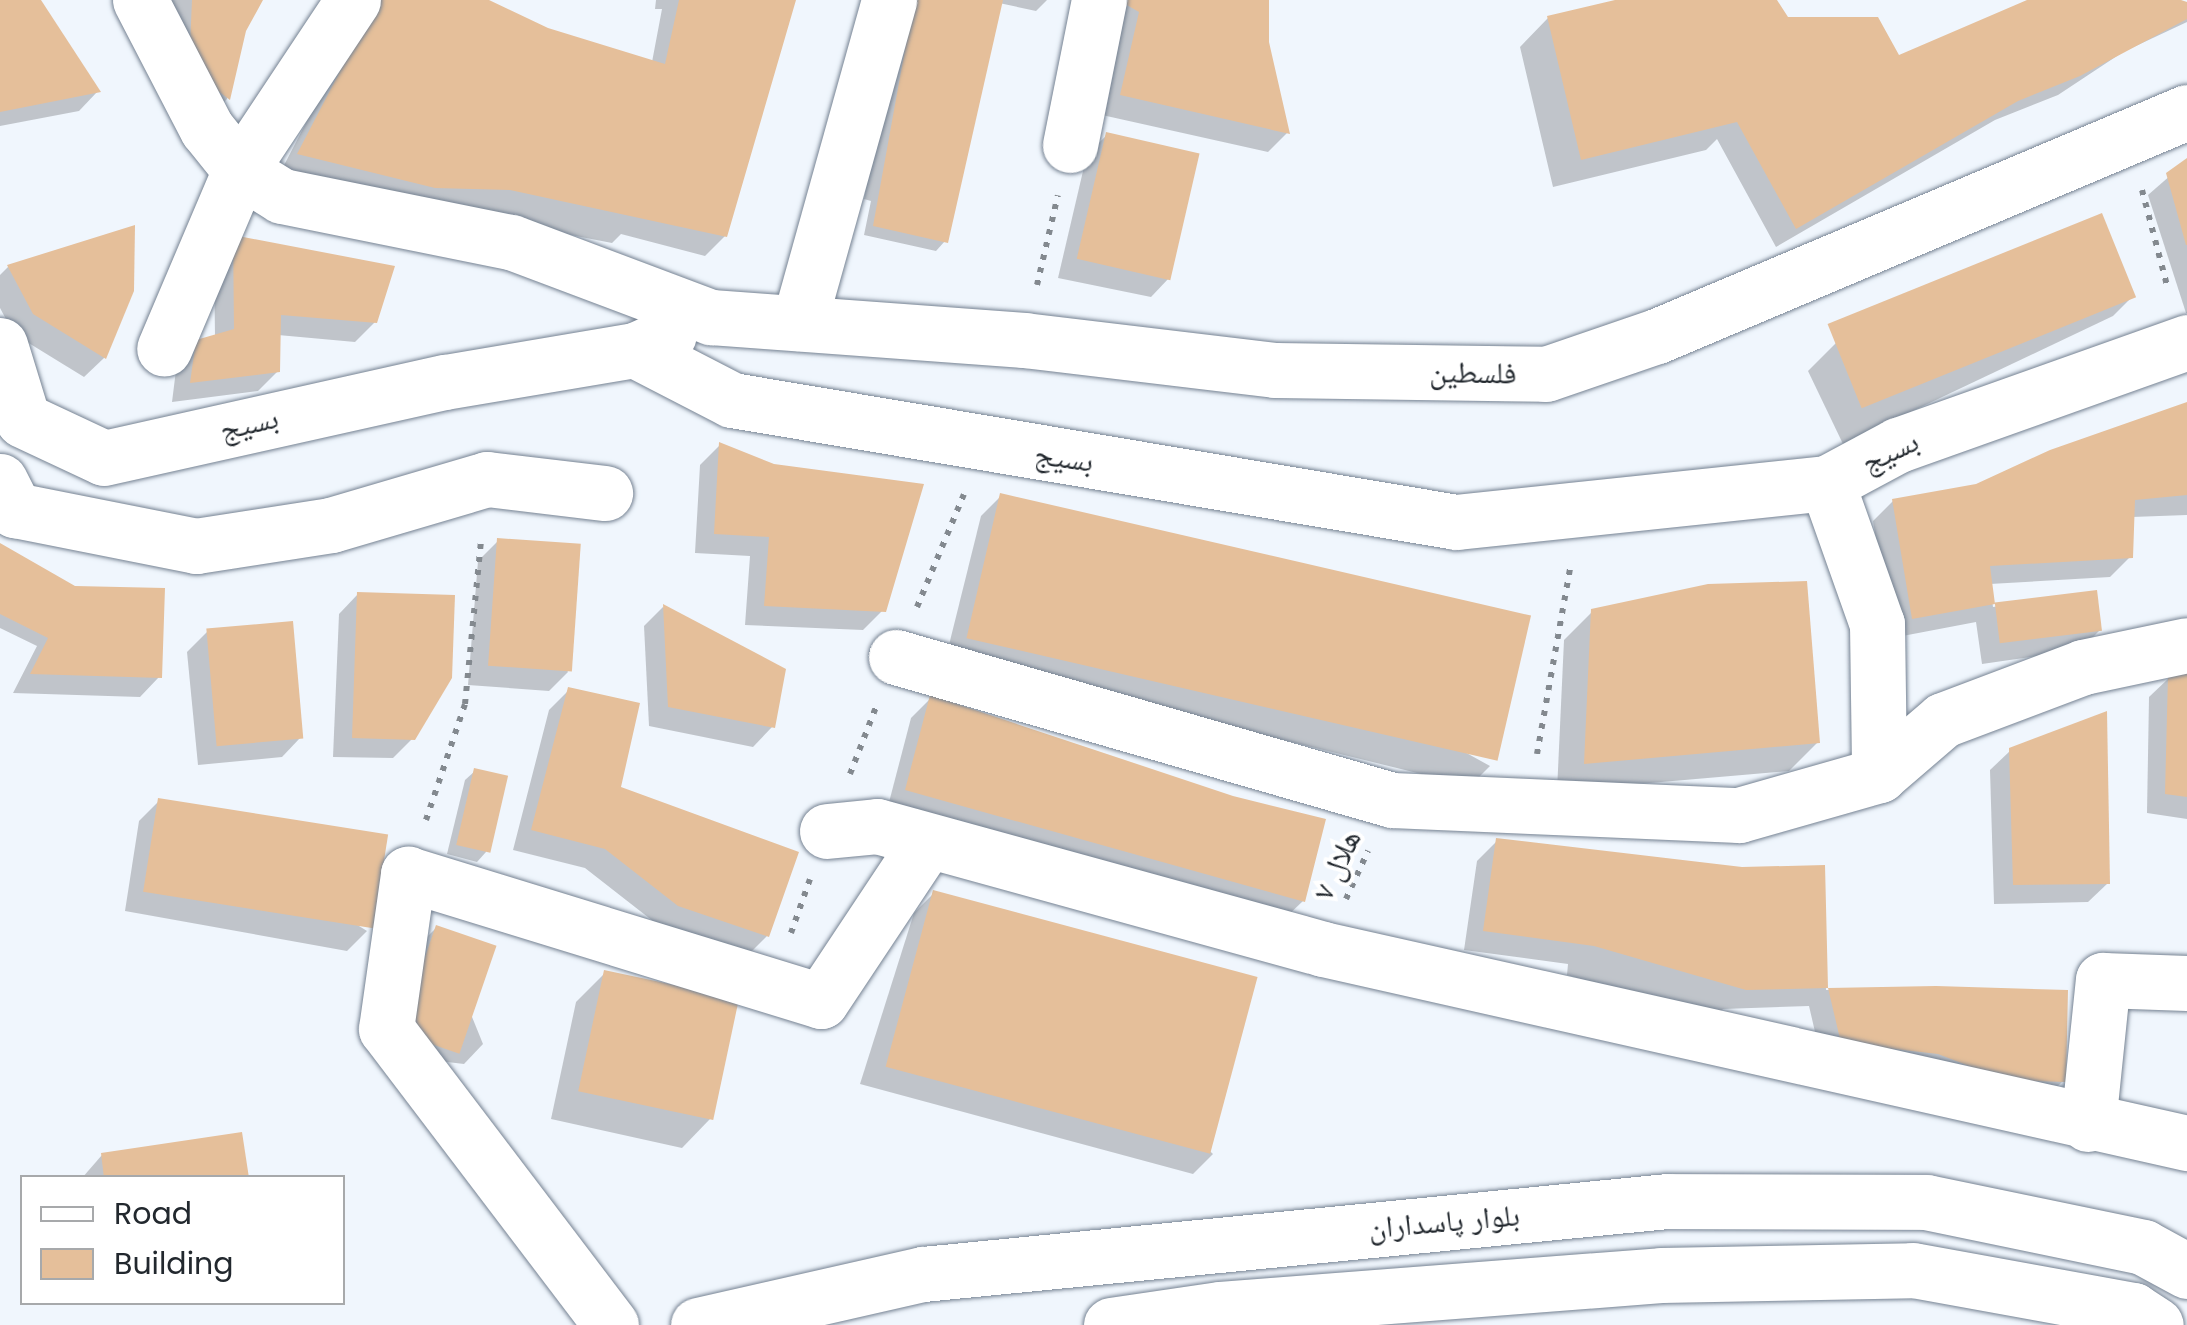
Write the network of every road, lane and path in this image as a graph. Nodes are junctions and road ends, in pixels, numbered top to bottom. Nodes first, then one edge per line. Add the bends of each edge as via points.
1 (140, 0) edge
2 (353, 0) edge
3 (889, 0) edge
4 (1099, 0) edge
5 (2187, 112) edge
6 (2128, 138) junction
7 (1070, 146) joint
8 (240, 170) junction
9 (711, 317) junction
10 (799, 323) junction
11 (1024, 340) junction
12 (2185, 343) edge
13 (0, 345) edge
14 (164, 349) dead end
15 (636, 350) junction
16 (8, 434) edge
17 (486, 479) junction
18 (0, 481) edge
19 (1827, 483) junction
20 (605, 493) dead end
21 (1580, 508) junction
22 (2187, 645) edge
23 (896, 656) dead end
24 (1878, 775) junction
25 (1392, 800) junction
26 (1528, 805) junction
27 (828, 831) joint
28 (926, 843) junction
29 (408, 874) junction
30 (1323, 949) junction
31 (762, 983) junction
32 (2187, 983) edge
33 (2088, 1124) junction
34 (2187, 1143) edge
35 (1407, 1227) junction
36 (1212, 1241) junction
37 (2187, 1272) edge
38 (1410, 1294) junction
39 (1220, 1309) junction
40 (611, 1325) edge
41 (698, 1325) edge
42 (1111, 1325) edge
43 (2156, 1325) edge

1 - 8 street via 207,129
2 - 8 street
3 - 10 street
4 - 7 street
5 - 6 street, فلسطین
6 - 11 street, فلسطین via 1658,336 1546,374 1274,370
6 - 12 path
7 - 11 path
8 - 9 street via 282,196 511,242
8 - 14 street
9 - 10 street, فلسطین
9 - 15 street
10 - 11 street, فلسطین
12 - 19 street, بسیج via 1898,445
13 - 16 street, بسیج
15 - 16 street, بسیج via 446,382 104,458
15 - 21 street, بسیج via 732,400 983,447 1456,522
17 - 18 street via 332,525 196,546 15,510
17 - 20 street
17 - 29 path via 465,704
19 - 21 street, بسیج
19 - 24 street via 1877,624
21 - 26 path
22 - 24 street via 2083,667 1942,720
23 - 25 street
24 - 26 street via 1739,815
25 - 26 street
25 - 30 path, هلال ۷
27 - 28 street via 877,826
27 - 31 path via 792,931
28 - 30 street
28 - 31 street via 821,1001
29 - 31 street
29 - 40 street via 386,1029
30 - 33 street
32 - 33 street via 2103,980
33 - 34 street
35 - 36 street, بلوار پاسداران
35 - 37 street, بلوار پاسداران via 1667,1200 1926,1202 2143,1248
35 - 38 street via 1391,1261
36 - 39 street via 1236,1274
36 - 41 street, بلوار پاسداران via 924,1274
38 - 39 street
38 - 43 street via 1661,1275 1913,1270 2133,1310
39 - 42 street

